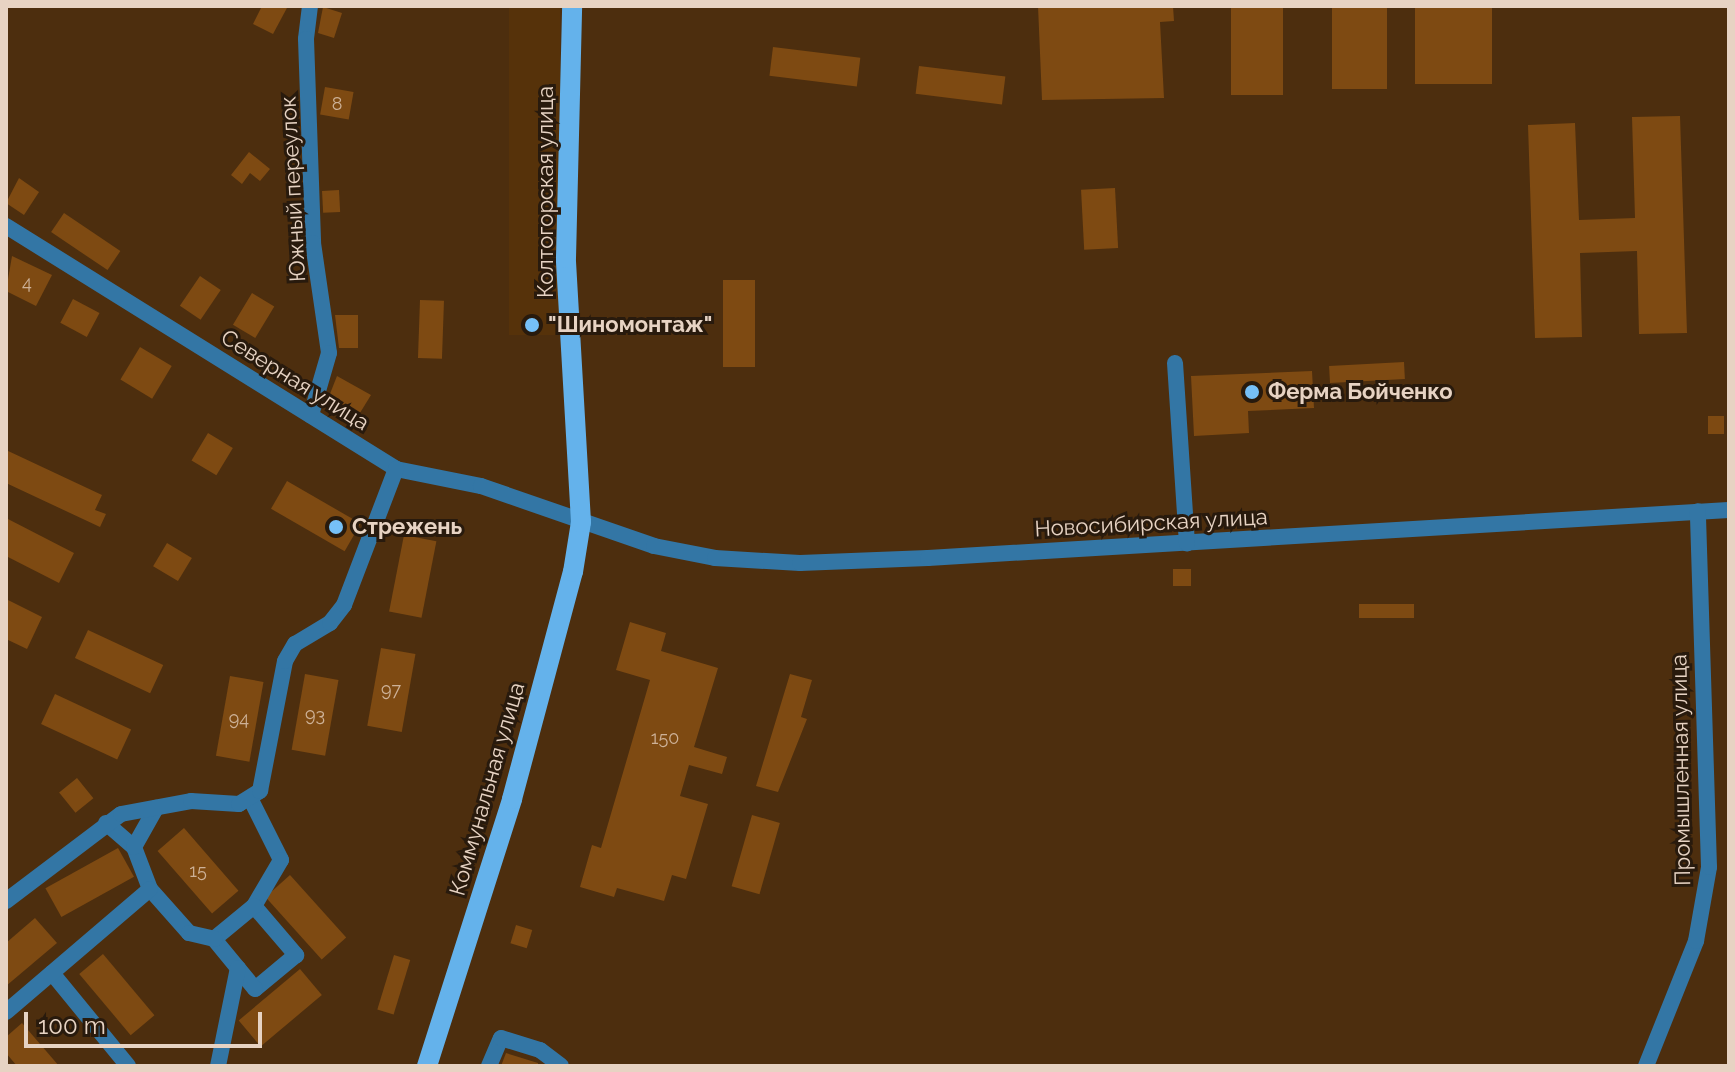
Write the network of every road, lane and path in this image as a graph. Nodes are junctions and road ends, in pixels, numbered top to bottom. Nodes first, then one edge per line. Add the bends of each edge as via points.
1 (310, 6) edge
2 (572, 6) edge
3 (6, 226) edge
4 (1175, 363) dead end
5 (311, 415) junction
6 (396, 469) junction
7 (1729, 510) edge
8 (1698, 511) junction
9 (581, 522) junction
10 (1187, 544) junction
11 (251, 800) junction
12 (156, 808) junction
13 (106, 823) junction
14 (134, 847) junction
15 (150, 889) junction
16 (6, 901) edge
17 (254, 906) junction
18 (214, 939) junction
19 (238, 968) junction
20 (52, 973) junction
21 (6, 1012) edge
22 (128, 1066) edge
23 (218, 1066) edge
24 (427, 1066) edge
25 (489, 1066) edge
26 (561, 1066) edge
27 (1646, 1066) edge

1 - 5 street, Южный переулок via 306,39 313,243 329,353
2 - 9 main road, Колтогорская улица via 566,258
3 - 5 street, Северная улица
4 - 10 street
5 - 6 street, Северная улица
6 - 9 street, Северная улица via 481,486
6 - 11 street via 344,605 330,623 295,644 285,661 260,791
7 - 8 street, Новосибирская улица
8 - 10 street, Новосибирская улица
8 - 27 street, Промышленная улица via 1709,867 1696,941
9 - 10 street, Новосибирская улица via 715,558 800,563
9 - 24 main road, Коммунальная улица via 573,572 512,799
11 - 12 street
11 - 17 street via 281,860
12 - 13 street
12 - 14 street
13 - 14 street
13 - 16 street
14 - 15 street
15 - 18 street via 189,933
15 - 20 street
17 - 18 street
17 - 19 street via 296,955 255,989
18 - 19 street
19 - 23 street
20 - 21 street
20 - 22 street
25 - 26 street via 501,1038 540,1050

